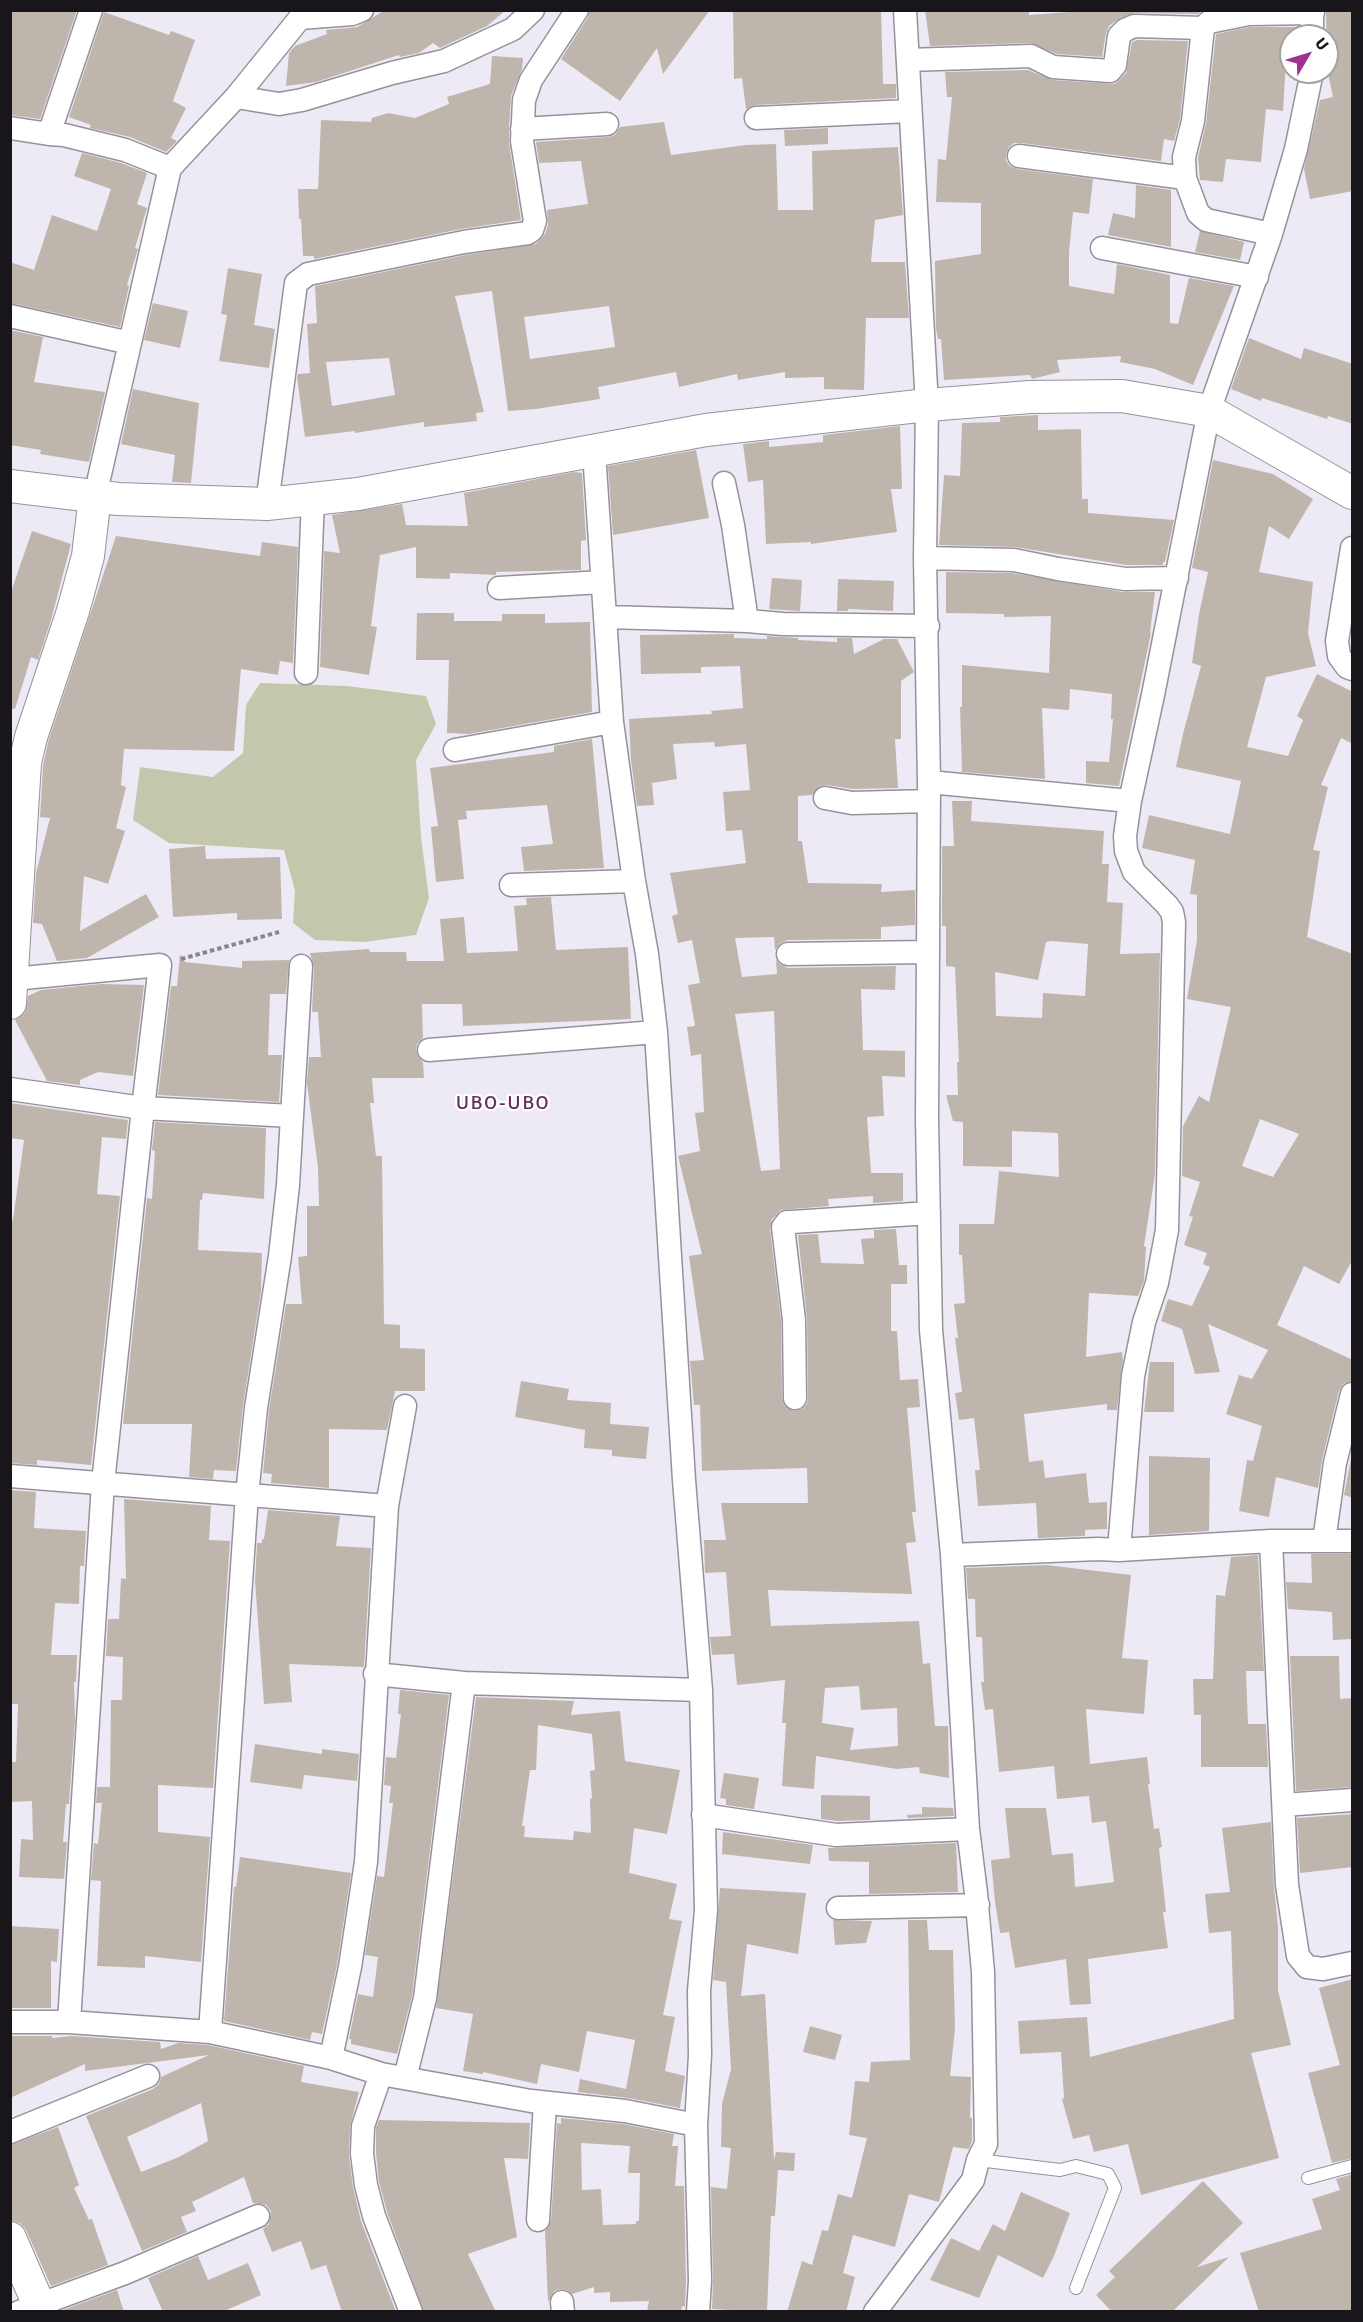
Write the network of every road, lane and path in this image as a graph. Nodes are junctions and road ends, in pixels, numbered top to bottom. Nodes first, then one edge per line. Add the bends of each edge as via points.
1 (91, 10) edge
2 (362, 10) edge
3 (533, 10) edge
4 (577, 10) edge
5 (905, 10) edge
6 (1312, 12) edge
7 (301, 14) edge
8 (1203, 28) junction
9 (908, 60) junction
10 (1310, 84) edge
11 (236, 97) junction
12 (910, 111) junction
13 (756, 118) dead end
14 (607, 124) dead end
15 (10, 128) edge
16 (522, 129) junction
17 (48, 134) junction
18 (1019, 156) dead end
19 (170, 168) junction
20 (1185, 178) junction
21 (1271, 234) junction
22 (1102, 248) dead end
23 (1257, 277) junction
24 (10, 316) edge
25 (130, 343) junction
26 (927, 405) junction
27 (1209, 411) junction
28 (594, 452) junction
29 (724, 483) dead end
30 (10, 486) edge
31 (1353, 493) edge
32 (95, 496) junction
33 (313, 499) junction
34 (267, 504) junction
35 (1353, 548) edge
36 (925, 558) junction
37 (1177, 578) junction
38 (602, 582) junction
39 (499, 588) dead end
40 (606, 617) junction
41 (747, 621) junction
42 (928, 626) junction
43 (1353, 669) edge
44 (306, 672) dead end
45 (612, 722) junction
46 (455, 750) dead end
47 (929, 791) junction
48 (825, 798) dead end
49 (1130, 801) junction
50 (634, 881) junction
51 (511, 885) dead end
52 (279, 932) dead end
53 (928, 952) junction
54 (788, 954) dead end
55 (160, 965) junction
56 (300, 966) dead end
57 (12, 991) edge
58 (657, 1032) junction
59 (429, 1050) dead end
60 (10, 1089) edge
61 (143, 1108) junction
62 (292, 1116) junction
63 (929, 1213) junction
64 (1353, 1394) edge
65 (795, 1398) dead end
66 (405, 1406) dead end
67 (10, 1476) edge
68 (103, 1484) junction
69 (247, 1495) junction
70 (387, 1506) junction
71 (1271, 1541) junction
72 (1324, 1541) junction
73 (1353, 1541) edge
74 (1119, 1550) junction
75 (952, 1555) junction
76 (375, 1674) junction
77 (464, 1683) junction
78 (701, 1690) junction
79 (1353, 1800) edge
80 (1284, 1805) junction
81 (704, 1815) junction
82 (968, 1829) junction
83 (978, 1905) junction
84 (838, 1908) dead end
85 (1353, 1963) edge
86 (10, 2022) edge
87 (69, 2022) junction
88 (210, 2032) junction
89 (331, 2058) junction
90 (381, 2074) junction
91 (148, 2076) dead end
92 (405, 2078) junction
93 (545, 2103) junction
94 (696, 2125) junction
95 (10, 2132) edge
96 (978, 2160) junction
97 (1353, 2166) edge
98 (1308, 2178) dead end
99 (258, 2216) dead end
100 (538, 2220) dead end
101 (10, 2238) edge
102 (1076, 2288) dead end
103 (34, 2309) edge
104 (411, 2312) edge
105 (698, 2312) edge
106 (875, 2312) edge

1 - 17 street
2 - 7 street via 352,14
3 - 11 street via 513,29 444,61 279,104
4 - 16 street via 531,80 524,100
5 - 9 street
6 - 8 street via 1249,14 1209,22
7 - 11 street
8 - 9 street via 1134,26 1125,30 1119,36 1115,65 1110,71 1053,67 1031,56
8 - 20 street via 1193,121 1184,157
9 - 12 street
10 - 21 street via 1296,149
11 - 19 street
12 - 13 street
12 - 26 street
14 - 16 street
15 - 17 street
16 - 34 street via 535,221 528,233 308,274 296,283
17 - 19 street via 125,150
18 - 20 street
19 - 25 street
20 - 21 street via 1198,213 1206,220
21 - 23 street
22 - 23 street
23 - 27 street
24 - 25 street
25 - 32 street
26 - 27 street via 1030,397 1122,396
26 - 28 street via 706,430
26 - 36 street
27 - 31 street
27 - 37 street
28 - 33 street via 369,493
28 - 38 street
29 - 41 street
30 - 32 street
32 - 34 street
32 - 57 street via 88,556 25,763
33 - 34 street
33 - 44 street
35 - 43 street via 1337,641 1339,656
36 - 37 street via 1014,560 1125,579
36 - 42 street
37 - 49 street
38 - 39 street
38 - 40 street
40 - 41 street
40 - 45 street
41 - 42 street
42 - 47 street
45 - 46 street
45 - 50 street
47 - 48 street via 852,803
47 - 49 street
47 - 53 street
49 - 74 street via 1125,836 1129,860 1134,872 1167,905 1174,922 1167,1230 1133,1376
50 - 51 street
50 - 58 street
52 - 55 path
53 - 54 street
53 - 63 street
55 - 57 street
55 - 61 street
56 - 62 street
58 - 59 street
58 - 78 street
60 - 61 street
61 - 62 street
61 - 68 street
62 - 69 street via 280,1256
63 - 65 street via 787,1222 783,1227 794,1320
63 - 75 street via 931,1329
64 - 72 street via 1335,1463
66 - 70 street
67 - 68 street
68 - 69 street
68 - 87 street
69 - 70 street
69 - 88 street
70 - 76 street
71 - 72 street
71 - 74 street
71 - 80 street
72 - 73 street
74 - 75 street
75 - 82 street
76 - 77 street
76 - 89 street via 366,1862
77 - 78 street
77 - 92 street via 425,1998
78 - 81 street
79 - 80 street
80 - 85 street via 1287,1885 1298,1956 1307,1967 1323,1969
81 - 82 street via 836,1835
81 - 94 street via 706,1910 699,1991
82 - 83 street
83 - 84 street
83 - 96 street via 986,2144
86 - 87 street
87 - 88 street
88 - 89 street
89 - 90 street
90 - 92 street
90 - 104 street via 363,2126 362,2154 374,2216
91 - 95 street
92 - 93 street
93 - 94 street via 624,2111
93 - 100 street
94 - 105 street
96 - 102 lane via 1060,2170 1076,2166 1108,2174 1115,2188
96 - 106 street via 968,2189
97 - 98 lane
99 - 103 street
101 - 103 street

